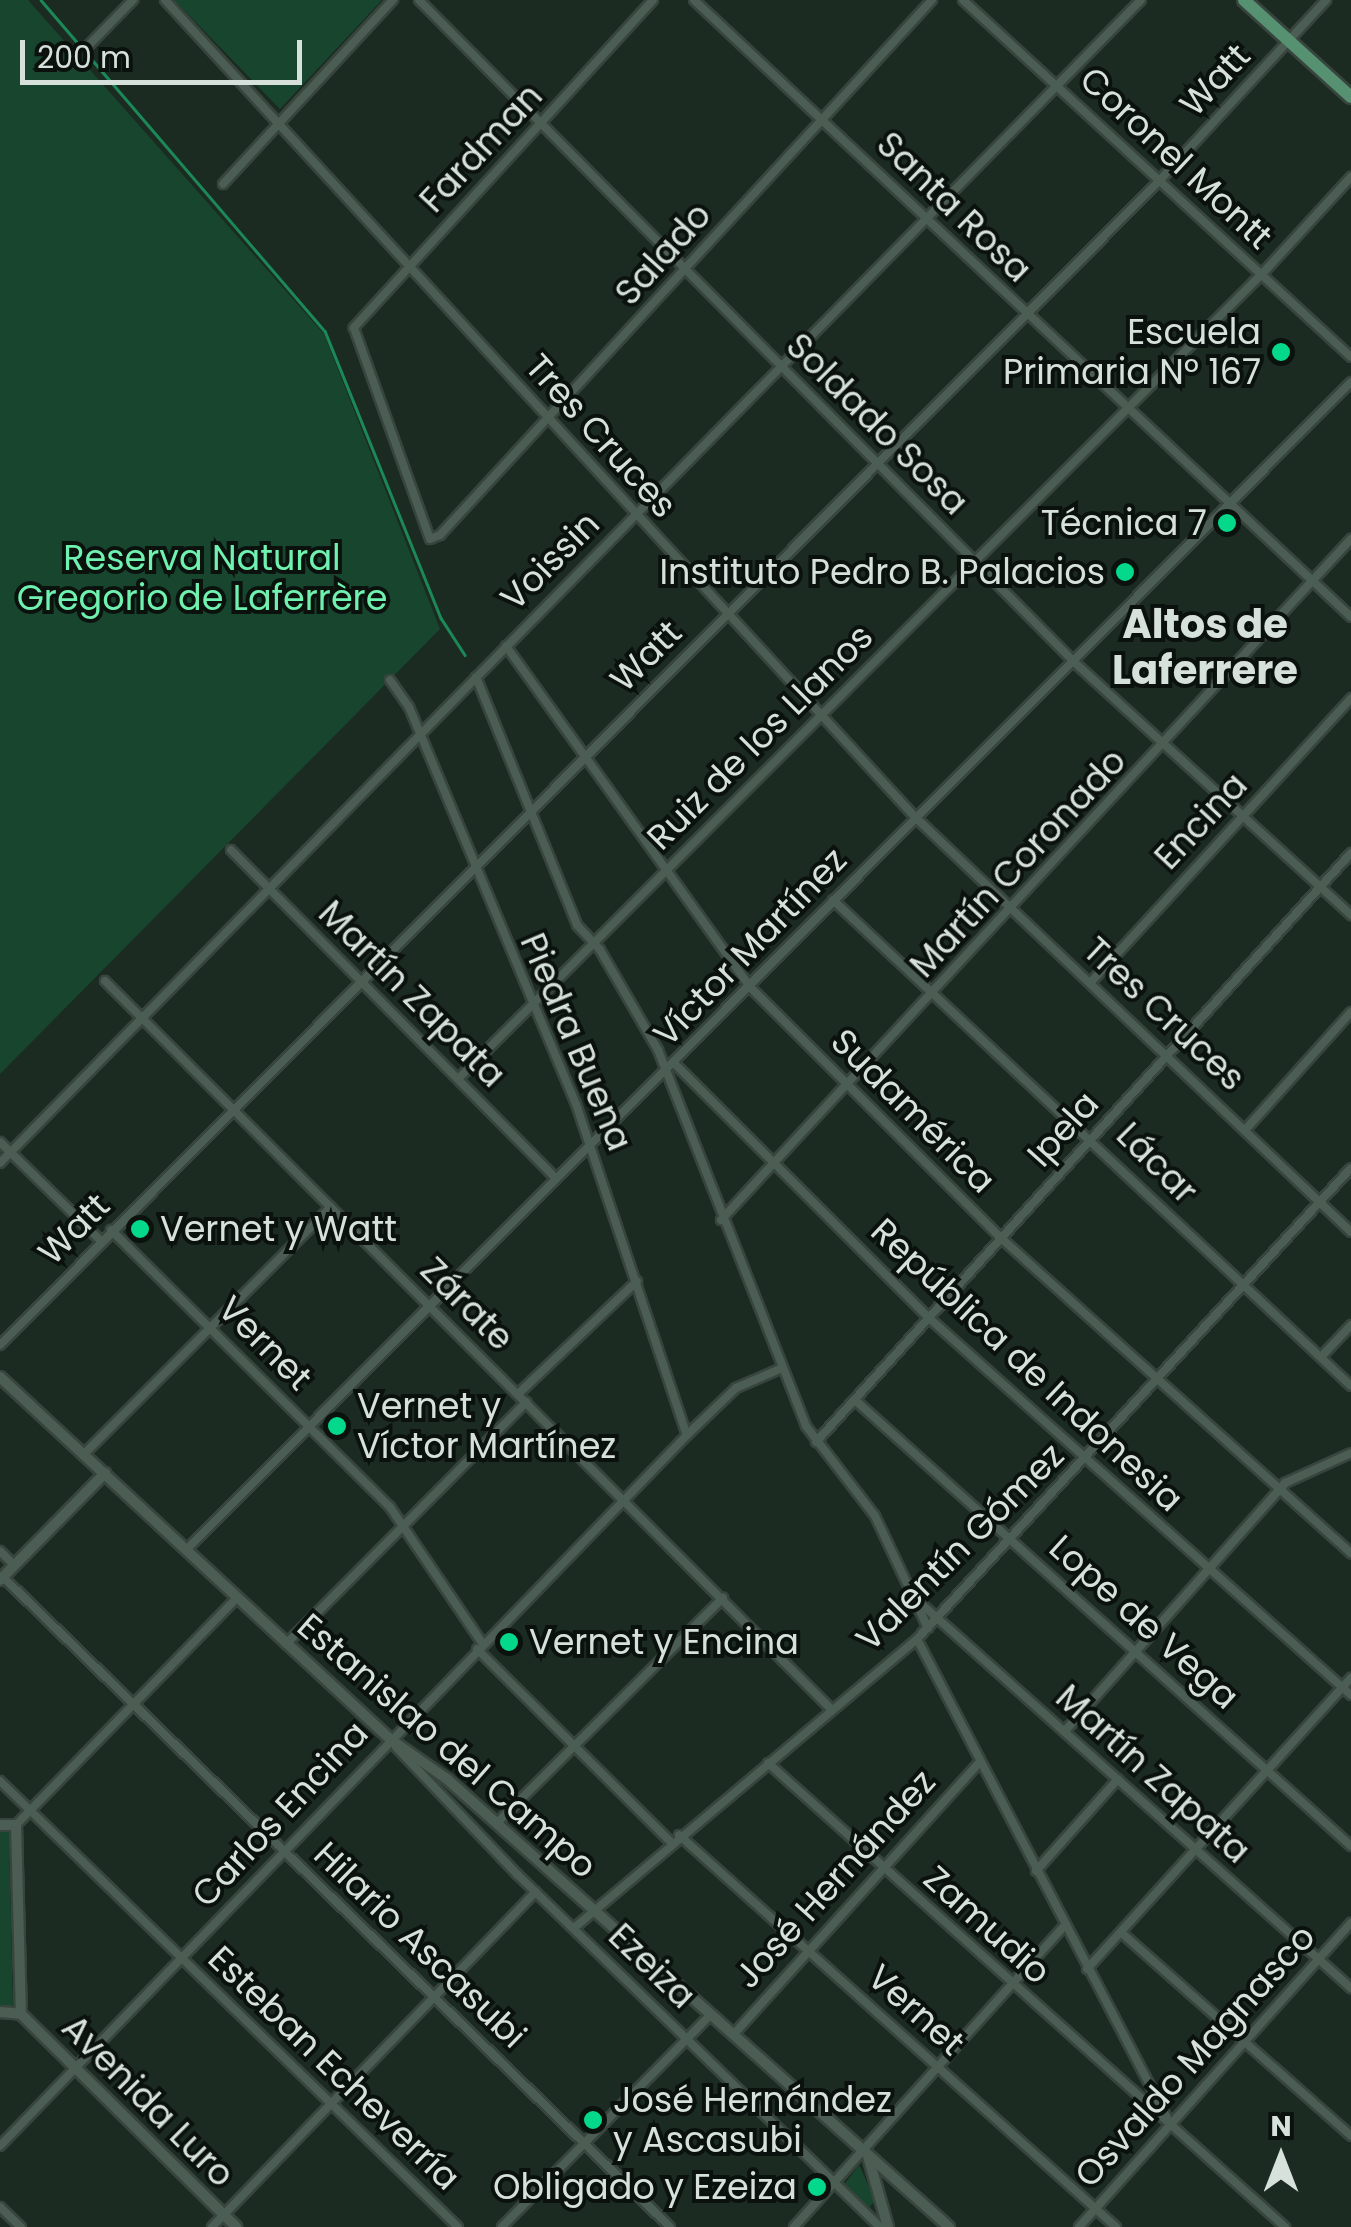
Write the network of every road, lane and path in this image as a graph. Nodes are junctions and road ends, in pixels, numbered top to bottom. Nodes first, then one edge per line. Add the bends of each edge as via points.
1 (133, 0) edge
2 (165, 0) edge
3 (393, 0) edge
4 (418, 0) edge
5 (654, 0) edge
6 (694, 0) edge
7 (932, 0) edge
8 (963, 0) edge
9 (1142, 0) edge
10 (1244, 0) edge
11 (1326, 0) edge
12 (1289, 41) junction
13 (90, 44) dead end
14 (1060, 88) junction
15 (1351, 97) edge
16 (821, 119) junction
17 (279, 124) junction
18 (540, 124) junction
19 (1351, 176) edge
20 (1160, 180) junction
21 (223, 184) dead end
22 (929, 221) junction
23 (408, 266) junction
24 (685, 270) junction
25 (1262, 274) junction
26 (1026, 314) junction
27 (1351, 357) edge
28 (782, 368) junction
29 (1351, 382) edge
30 (1128, 409) junction
31 (548, 419) junction
32 (877, 463) junction
33 (1228, 504) junction
34 (635, 515) junction
35 (430, 539) joint
36 (1351, 540) edge
37 (974, 562) junction
38 (1312, 581) junction
39 (726, 614) junction
40 (1351, 617) edge
41 (506, 646) junction
42 (1074, 661) junction
43 (476, 677) junction
44 (390, 680) dead end
45 (1351, 698) edge
46 (820, 716) junction
47 (421, 738) junction
48 (1164, 745) junction
49 (586, 756) junction
50 (532, 810) junction
51 (914, 816) junction
52 (1242, 818) junction
53 (231, 850) dead end
54 (1351, 854) edge
55 (474, 867) junction
56 (666, 870) junction
57 (1320, 886) junction
58 (269, 889) junction
59 (833, 900) junction
60 (1012, 910) junction
61 (1351, 915) edge
62 (591, 940) junction
63 (105, 981) dead end
64 (361, 981) junction
65 (1092, 981) junction
66 (749, 986) junction
67 (935, 994) junction
68 (532, 1004) junction
69 (1351, 1012) edge
70 (143, 1018) junction
71 (1169, 1054) junction
72 (675, 1064) junction
73 (666, 1072) junction
74 (459, 1078) junction
75 (850, 1087) junction
76 (233, 1109) junction
77 (1246, 1129) junction
78 (1093, 1138) junction
79 (0, 1142) edge
80 (590, 1142) junction
81 (11, 1152) junction
82 (0, 1162) edge
83 (775, 1164) junction
84 (1351, 1168) edge
85 (555, 1177) junction
86 (1319, 1202) junction
87 (330, 1206) junction
88 (721, 1220) junction
89 (111, 1230) junction
90 (1351, 1232) edge
91 (1001, 1238) junction
92 (100, 1240) junction
93 (638, 1282) junction
94 (1243, 1287) junction
95 (430, 1306) junction
96 (929, 1318) junction
97 (1351, 1325) edge
98 (211, 1328) junction
99 (0, 1345) edge
100 (1321, 1358) junction
101 (782, 1368) junction
102 (1158, 1380) junction
103 (2, 1381) edge
104 (1351, 1386) edge
105 (518, 1394) junction
106 (855, 1400) junction
107 (526, 1402) junction
108 (309, 1426) junction
109 (687, 1436) junction
110 (816, 1442) junction
111 (1351, 1453) edge
112 (84, 1454) junction
113 (1084, 1460) junction
114 (104, 1473) junction
115 (1280, 1489) junction
116 (623, 1500) junction
117 (404, 1524) junction
118 (1010, 1539) junction
119 (187, 1549) junction
120 (0, 1551) edge
121 (1351, 1554) edge
122 (14, 1565) junction
123 (1209, 1570) junction
124 (1, 1579) edge
125 (238, 1597) junction
126 (723, 1598) junction
127 (917, 1601) junction
128 (938, 1618) junction
129 (928, 1628) junction
130 (917, 1640) junction
131 (286, 1644) junction
132 (480, 1646) junction
133 (1136, 1652) junction
134 (1351, 1678) edge
135 (1342, 1688) junction
136 (1351, 1695) edge
137 (133, 1705) junction
138 (831, 1709) junction
139 (1065, 1731) junction
140 (390, 1739) junction
141 (574, 1746) junction
142 (979, 1762) junction
143 (768, 1763) junction
144 (1268, 1772) junction
145 (1118, 1780) junction
146 (0, 1781) edge
147 (30, 1810) junction
148 (497, 1824) junction
149 (0, 1825) edge
150 (16, 1825) junction
151 (675, 1839) junction
152 (1351, 1846) edge
153 (285, 1852) junction
154 (1196, 1852) junction
155 (881, 1867) junction
156 (1036, 1871) junction
157 (536, 1892) junction
158 (592, 1908) junction
159 (1351, 1922) edge
160 (1064, 1926) junction
161 (574, 1928) junction
162 (1124, 1934) junction
163 (806, 1949) junction
164 (182, 1958) junction
165 (1318, 1959) junction
166 (1087, 1969) junction
167 (1011, 1982) junction
168 (1351, 1988) edge
169 (434, 1997) junction
170 (0, 2012) edge
171 (20, 2014) junction
172 (710, 2015) junction
173 (734, 2035) junction
174 (686, 2038) junction
175 (1246, 2042) junction
176 (938, 2066) junction
177 (78, 2068) junction
178 (332, 2103) junction
179 (1171, 2126) junction
180 (1351, 2136) edge
181 (584, 2142) junction
182 (0, 2146) edge
183 (865, 2153) junction
184 (834, 2184) junction
185 (0, 2207) edge
186 (1096, 2209) junction
187 (224, 2215) junction
188 (21, 2227) edge
189 (212, 2227) edge
190 (236, 2227) edge
191 (458, 2227) edge
192 (502, 2227) edge
193 (670, 2227) edge
194 (794, 2227) edge
195 (880, 2227) edge
196 (888, 2227) edge
197 (949, 2227) edge
198 (1080, 2227) edge
199 (1116, 2227) edge
200 (1285, 2227) edge

1 - 13 street
2 - 17 street, Tres Cruces
3 - 17 street
4 - 18 street, Soldado Sosa
5 - 18 street, Fardman
6 - 16 street, Santa Rosa
7 - 16 street, Salado
8 - 14 street, Coronel Montt
9 - 14 street, Voissin
10 - 12 main road
11 - 12 street, Watt
12 - 15 main road
12 - 20 street, Watt
14 - 20 street, Coronel Montt
14 - 22 street, Voissin
16 - 22 street, Santa Rosa
16 - 24 street, Salado
17 - 21 street
17 - 23 street, Tres Cruces
18 - 23 street, Fardman
18 - 24 street, Soldado Sosa
19 - 25 street, Ruiz de los Llanos
20 - 25 street, Coronel Montt
20 - 26 street, Watt
22 - 26 street, Santa Rosa
22 - 28 street, Voissin
23 - 31 street, Tres Cruces
23 - 35 street, Fardman via 353,336
24 - 28 street, Soldado Sosa
24 - 31 street, Salado
25 - 27 street, Coronel Montt
25 - 30 street, Ruiz de los Llanos
26 - 30 street, Santa Rosa
26 - 32 street, Watt
28 - 32 street, Soldado Sosa
28 - 34 street, Voissin
29 - 33 street, Víctor Martínez
30 - 33 street, Santa Rosa
30 - 37 street, Ruiz de los Llanos
31 - 34 street, Tres Cruces
31 - 35 street, Salado
32 - 37 street, Soldado Sosa
32 - 39 street, Watt
33 - 38 street, Santa Rosa
33 - 42 street, Víctor Martínez
34 - 39 street, Tres Cruces
34 - 41 street, Voissin
36 - 38 street, Martín Coronado
37 - 42 street, Soldado Sosa
37 - 46 street, Ruiz de los Llanos
38 - 40 street, Santa Rosa
38 - 48 street, Martín Coronado
39 - 46 street, Tres Cruces
39 - 49 street, Watt
41 - 43 street, Voissin
41 - 49 street, Sudamérica
42 - 48 street, Soldado Sosa
42 - 51 street, Víctor Martínez
43 - 47 street, Voissin
43 - 50 street
44 - 47 street, Piedra Buena
45 - 52 street, Encina
46 - 51 street, Tres Cruces
46 - 56 street, Ruiz de los Llanos
47 - 55 street, Piedra Buena
47 - 58 street, Voissin
48 - 52 street, Soldado Sosa
48 - 60 street, Martín Coronado
49 - 50 street, Watt
49 - 56 street, Sudamérica
50 - 55 street, Watt
50 - 62 street via 576,924
51 - 59 street, Víctor Martínez
51 - 60 street, Tres Cruces
52 - 57 street, Soldado Sosa
52 - 65 street, Encina
53 - 58 street, Martín Zapata
54 - 57 street, Ipela
55 - 64 street, Watt
55 - 68 street, Piedra Buena
56 - 62 street, Ruiz de los Llanos
56 - 66 street, Sudamérica
57 - 61 street, Soldado Sosa
57 - 71 street, Ipela
58 - 64 street, Martín Zapata
58 - 70 street, Voissin
59 - 66 street, Víctor Martínez
59 - 67 street, Lácar
60 - 65 street, Tres Cruces
60 - 67 street, Martín Coronado
62 - 68 street, Ruiz de los Llanos
62 - 73 street
63 - 70 street, Zárate
64 - 74 street, Martín Zapata
64 - 76 street, Watt
65 - 71 street, Tres Cruces
66 - 72 street, Víctor Martínez
66 - 75 street, Sudamérica
67 - 75 street, Martín Coronado
67 - 78 street, Lácar
68 - 74 street, Ruiz de los Llanos
68 - 80 street, Piedra Buena
69 - 77 street
70 - 76 street, Zárate
70 - 81 street, Voissin
71 - 77 street, Tres Cruces
71 - 78 street, Ipela
72 - 73 street, Víctor Martínez
72 - 83 street, República de Indonesia
73 - 80 street, Víctor Martínez
73 - 88 street
74 - 85 street, Martín Zapata
75 - 83 street, Martín Coronado
75 - 91 street, Sudamérica
76 - 87 street, Zárate
76 - 89 street, Watt
77 - 86 street, Tres Cruces
78 - 91 street, Ipela
78 - 94 street, Lácar
79 - 81 street
80 - 85 street, Víctor Martínez
80 - 93 street, Piedra Buena
81 - 82 street, Voissin
81 - 92 street
83 - 88 street, Martín Coronado
83 - 96 street, República de Indonesia
84 - 86 street, Valentín Gómez
85 - 95 street, Víctor Martínez
86 - 90 street, Tres Cruces
86 - 94 street, Valentín Gómez
87 - 95 street, Zárate
87 - 98 street
88 - 101 street
89 - 92 street, Watt
89 - 98 street, Vernet
91 - 96 street, Ipela
91 - 102 street, Sudamérica
92 - 99 street, Watt
93 - 105 street
93 - 109 street, Piedra Buena
94 - 100 street, Lácar
94 - 102 street, Valentín Gómez
95 - 105 street, Zárate
95 - 108 street, Víctor Martínez
96 - 106 street, Ipela
96 - 113 street, República de Indonesia
97 - 100 street
98 - 108 street, Vernet
98 - 112 street
100 - 104 street, Lácar
101 - 109 street, Carlos Encina via 736,1388
101 - 110 street
102 - 113 street, Valentín Gómez
102 - 115 street, Sudamérica
103 - 112 street, Estanislao del Campo
105 - 107 street, Zárate
106 - 110 street, Ipela
106 - 118 street, Lope de Vega
107 - 116 street, Zárate
107 - 117 street
108 - 117 street, Vernet
108 - 119 street, Víctor Martínez
109 - 116 street, Carlos Encina
110 - 127 street via 875,1516
111 - 115 street
112 - 114 street, Estanislao del Campo
113 - 118 street, Valentín Gómez
113 - 123 street, República de Indonesia
114 - 119 street, Estanislao del Campo
114 - 122 street
115 - 121 street, Sudamérica
115 - 123 street
116 - 126 street, Zárate
116 - 132 street, Carlos Encina
117 - 131 street
117 - 132 street, Vernet
118 - 128 street, Valentín Gómez
118 - 133 street, Lope de Vega
119 - 125 street, Estanislao del Campo
120 - 122 street
122 - 124 street
123 - 133 street
123 - 135 street, República de Indonesia
124 - 137 street, Hilario Ascasubi
125 - 131 street, Estanislao del Campo
125 - 137 street
126 - 138 street, Zárate
126 - 141 street
127 - 128 street, Martín Zapata
127 - 129 street
128 - 129 street, Valentín Gómez
128 - 139 street, Martín Zapata
129 - 130 street, Valentín Gómez
130 - 138 street, Valentín Gómez
130 - 142 street
131 - 140 street, Estanislao del Campo
132 - 140 street, Carlos Encina
132 - 141 street, Vernet
133 - 139 street
133 - 144 street, Lope de Vega
134 - 135 street
135 - 136 street, República de Indonesia
135 - 144 street
137 - 147 street
137 - 153 street, Hilario Ascasubi
138 - 143 street, Valentín Gómez
139 - 145 street, Martín Zapata
140 - 148 street, Estanislao del Campo
140 - 153 street, Carlos Encina
140 - 157 street, Ezeiza
141 - 148 street
141 - 151 street, Vernet
142 - 155 street, José Hernández
142 - 156 street
143 - 151 street, Valentín Gómez
143 - 155 street, Zamudio
144 - 152 street, Lope de Vega
144 - 154 street
145 - 154 street, Martín Zapata
145 - 156 street
146 - 147 street, Esteban Echeverría
147 - 150 street
147 - 164 street, Esteban Echeverría
148 - 158 street, Estanislao del Campo
149 - 150 street
150 - 171 street, Avenida Luro
151 - 158 street, Valentín Gómez
151 - 163 street, Vernet
153 - 164 street, Carlos Encina
153 - 169 street, Hilario Ascasubi
154 - 162 street
154 - 165 street, Martín Zapata
155 - 163 street, José Hernández
155 - 167 street, Zamudio
156 - 160 street
157 - 161 street, Ezeiza
157 - 169 street
158 - 161 street, Valentín Gómez
158 - 172 street, Estanislao del Campo
159 - 165 street, Osvaldo Magnasco
160 - 166 street
160 - 167 street
161 - 174 street, Ezeiza
162 - 166 street
162 - 175 street
163 - 173 street, José Hernández
163 - 176 street, Vernet
164 - 177 street, Carlos Encina
164 - 178 street, Esteban Echeverría
165 - 168 street, Martín Zapata
165 - 175 street, Osvaldo Magnasco
166 - 179 street
167 - 176 street
167 - 179 street, Zamudio
169 - 178 street
169 - 181 street, Hilario Ascasubi
170 - 171 street, Avenida Luro
171 - 177 street, Avenida Luro
172 - 173 street, Estanislao del Campo
172 - 174 street, José Hernández
173 - 183 street, Estanislao del Campo
174 - 181 street, José Hernández
174 - 184 street, Ezeiza
175 - 179 street, Osvaldo Magnasco
175 - 180 street
176 - 183 street
176 - 186 street, Vernet
177 - 182 street, Carlos Encina
177 - 187 street, Avenida Luro
178 - 187 street
178 - 191 street, Esteban Echeverría
179 - 186 street, Osvaldo Magnasco
179 - 200 street, Zamudio
181 - 192 street, José Hernández
181 - 193 street, Hilario Ascasubi
183 - 184 street
183 - 196 street
183 - 197 street, Estanislao del Campo
184 - 194 street
184 - 195 street, Ezeiza
185 - 188 street
186 - 198 street, Osvaldo Magnasco
186 - 199 street, Vernet
187 - 189 street
187 - 190 street, Avenida Luro

